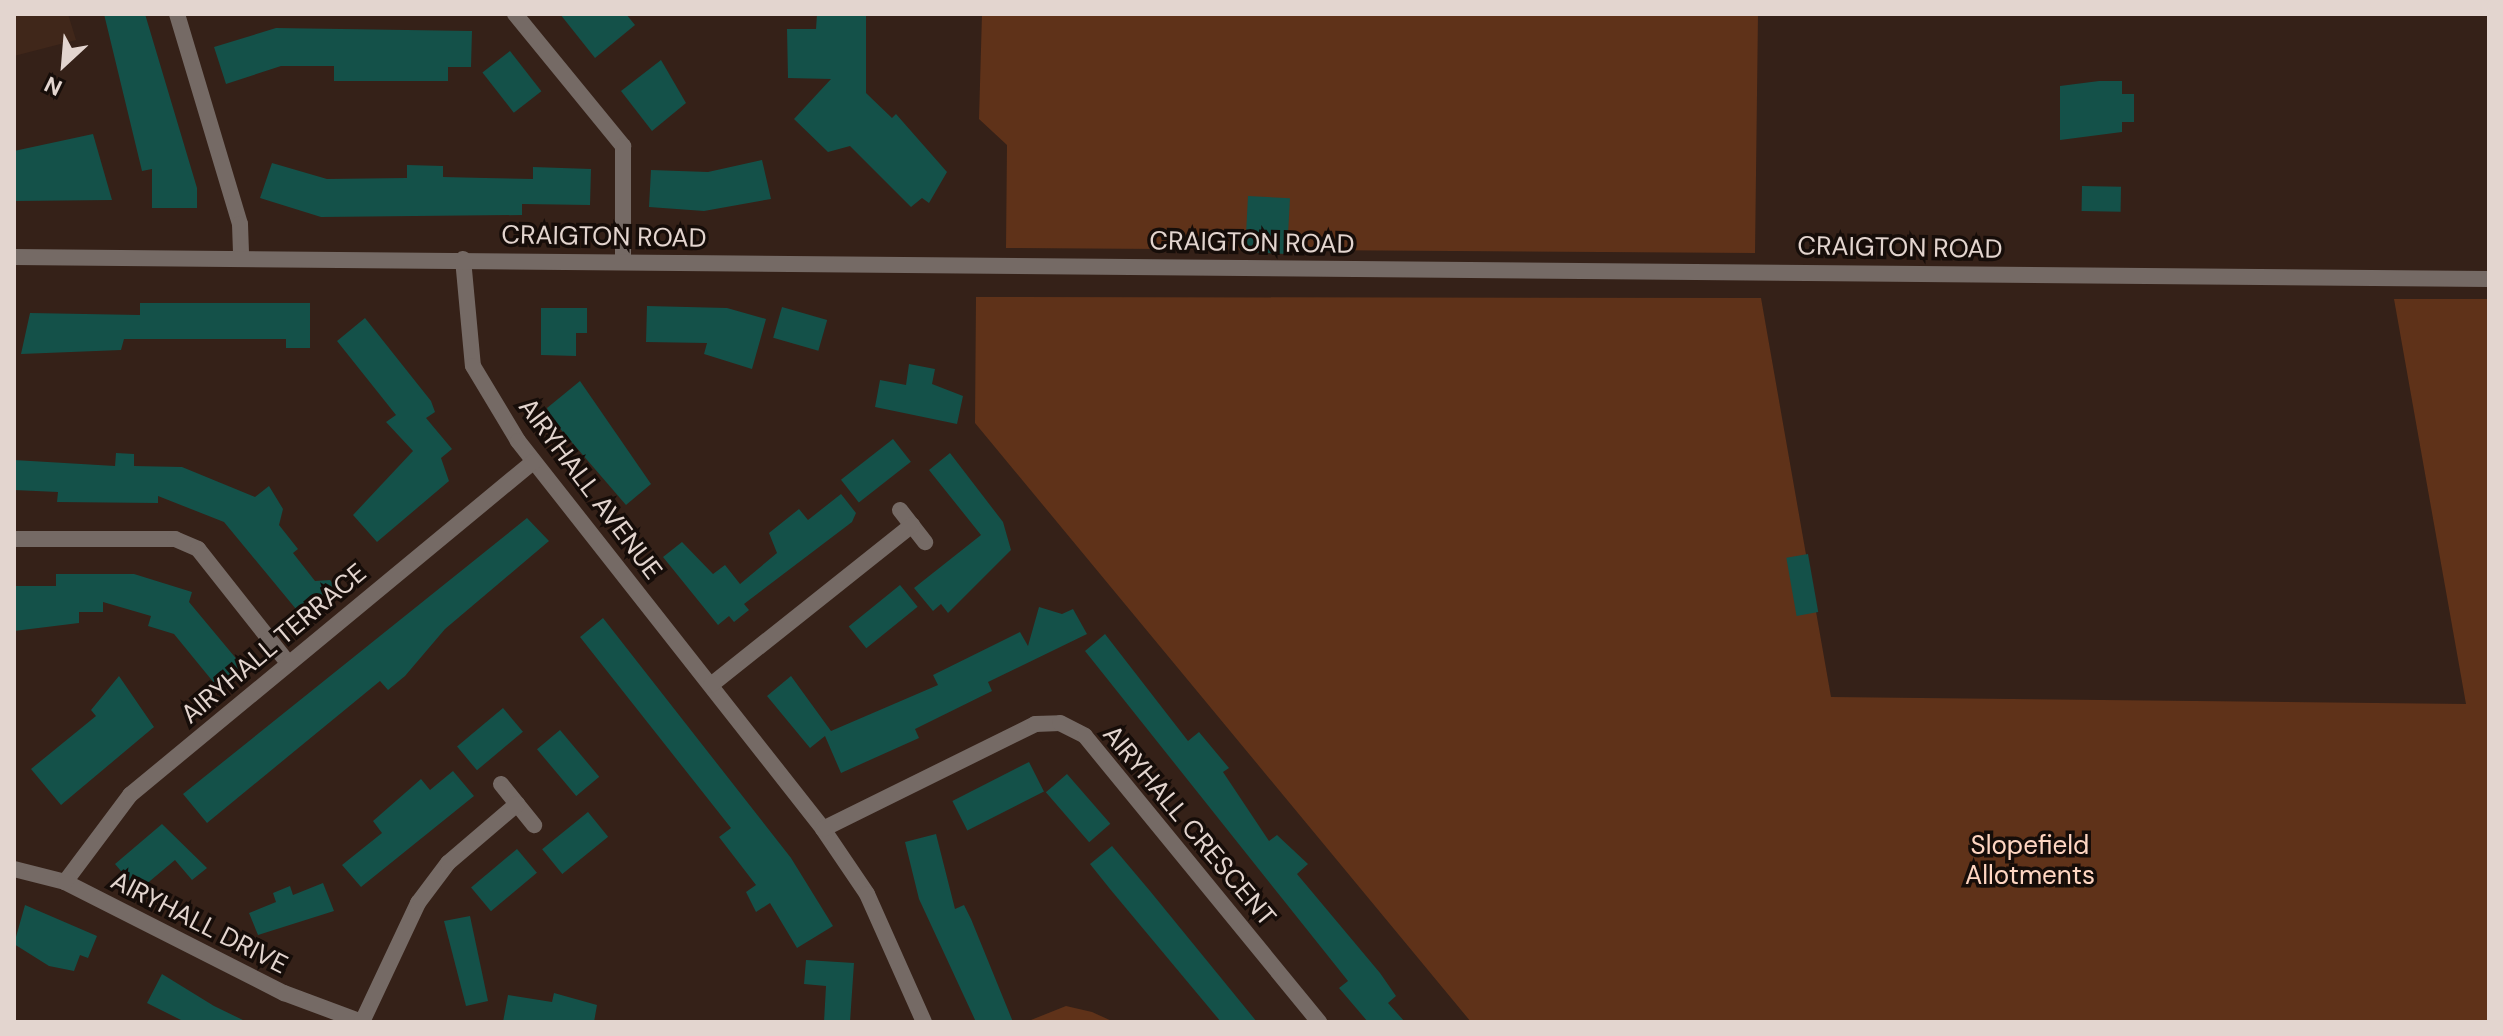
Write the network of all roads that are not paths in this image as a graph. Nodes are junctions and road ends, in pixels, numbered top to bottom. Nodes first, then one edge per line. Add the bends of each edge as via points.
1 (177, 14) edge
2 (515, 14) edge
3 (14, 257) edge
4 (241, 258) junction
5 (463, 259) junction
6 (623, 262) junction
7 (2489, 279) edge
8 (533, 462) junction
9 (900, 510) dead end
10 (912, 525) junction
11 (14, 539) edge
12 (925, 542) dead end
13 (288, 663) junction
14 (711, 685) junction
15 (501, 784) dead end
16 (517, 804) junction
17 (534, 825) dead end
18 (823, 829) junction
19 (14, 869) edge
20 (65, 882) junction
21 (362, 1022) edge
22 (924, 1022) edge
23 (1319, 1022) edge

1 - 4 street via 240,224
2 - 6 street via 623,146
3 - 4 street, CRAIGTON ROAD
4 - 5 street, CRAIGTON ROAD
5 - 6 street, CRAIGTON ROAD
5 - 8 street, AIRYHALL AVENUE via 473,366
6 - 7 street, CRAIGTON ROAD
8 - 13 street, AIRYHALL TERRACE
8 - 14 street, AIRYHALL AVENUE
9 - 10 street
10 - 12 street
10 - 14 street
11 - 13 street via 175,539 198,549
13 - 20 street, AIRYHALL TERRACE via 130,795
14 - 18 street, AIRYHALL AVENUE
15 - 16 street
16 - 17 street
16 - 21 street, AIRYHALL DRIVE via 448,863 418,903
18 - 22 street, AIRYHALL AVENUE via 867,894
18 - 23 street, AIRYHALL CRESCENT via 1035,724 1060,723 1085,736
19 - 20 street, AIRYHALL DRIVE
20 - 21 street, AIRYHALL DRIVE via 284,993

